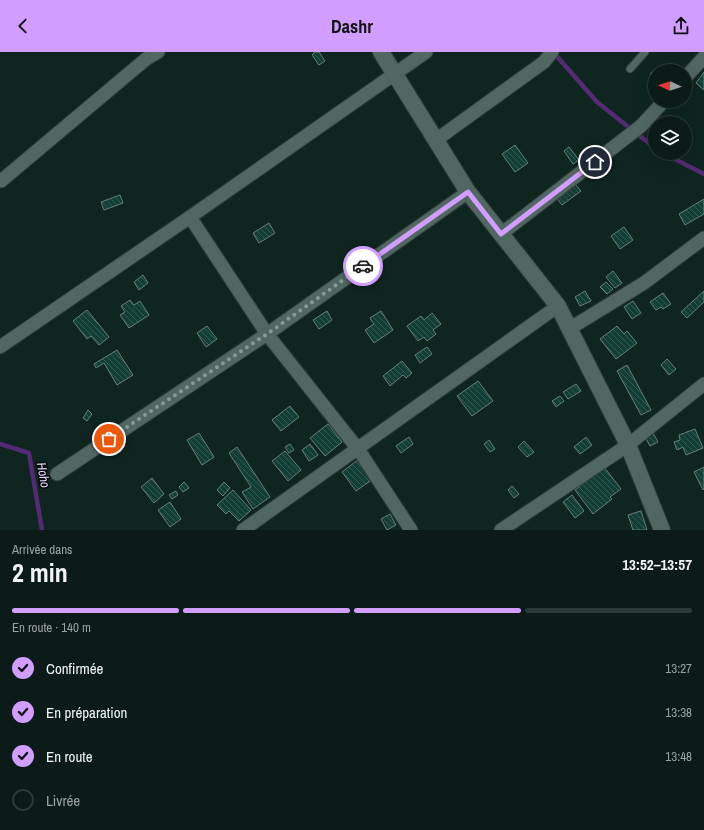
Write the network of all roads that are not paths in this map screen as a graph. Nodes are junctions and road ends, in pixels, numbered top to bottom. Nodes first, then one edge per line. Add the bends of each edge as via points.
1 (158, 52) edge
2 (381, 52) edge
3 (426, 52) edge
4 (552, 52) edge
5 (645, 52) edge
6 (704, 57) edge
7 (630, 69) dead end
8 (692, 70) edge
9 (394, 73) junction
10 (658, 108) edge
11 (436, 140) junction
12 (1, 181) edge
13 (468, 192) junction
14 (190, 217) junction
15 (501, 234) junction
16 (704, 238) edge
17 (558, 306) junction
18 (569, 329) junction
19 (267, 334) junction
20 (0, 347) edge
21 (704, 384) edge
22 (628, 445) junction
23 (358, 449) junction
24 (57, 474) dead end
25 (243, 530) edge
26 (411, 530) edge
27 (501, 530) edge
28 (662, 530) edge

1 - 12 street via 146,59
2 - 9 street
3 - 9 street
4 - 11 street via 544,62
5 - 7 lane
6 - 8 street
9 - 11 street
9 - 14 street
10 - 15 street via 641,126
11 - 13 street
13 - 15 street
13 - 19 street
14 - 19 street
14 - 20 street
15 - 17 street
16 - 18 street via 644,283
17 - 18 street
17 - 23 street
18 - 22 street
19 - 23 street
19 - 24 street
21 - 22 street
22 - 27 street
22 - 28 street
23 - 25 street
23 - 26 street

